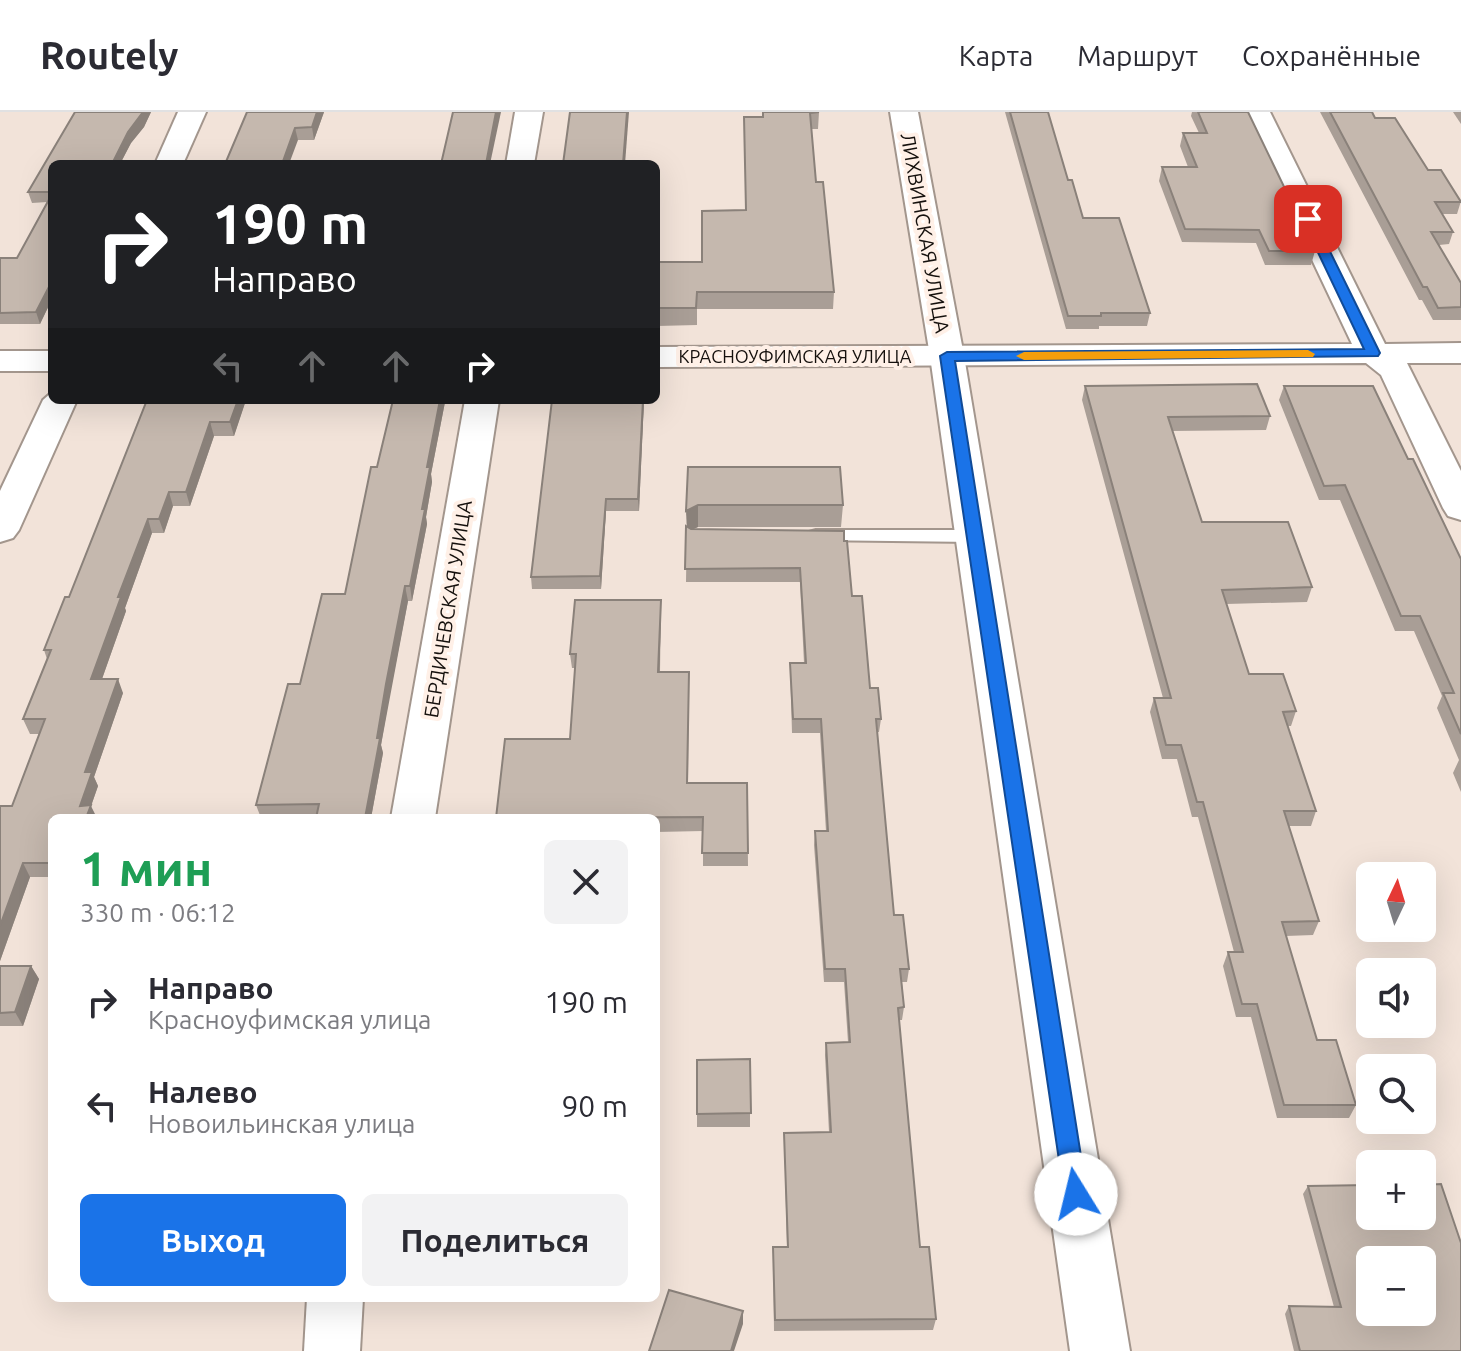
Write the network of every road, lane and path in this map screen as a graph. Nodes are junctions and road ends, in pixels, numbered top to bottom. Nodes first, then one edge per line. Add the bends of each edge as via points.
1 (192, 112) edge
2 (529, 112) edge
3 (904, 112) edge
4 (1256, 112) edge
5 (171, 160) edge
6 (521, 160) edge
7 (1373, 353) junction
8 (1461, 353) edge
9 (947, 356) junction
10 (660, 357) edge
11 (0, 361) edge
12 (48, 361) edge
13 (58, 404) edge
14 (481, 404) edge
15 (1461, 508) edge
16 (0, 530) edge
17 (803, 536) edge
18 (974, 536) junction
19 (414, 814) edge
20 (335, 1302) edge
21 (332, 1351) edge
22 (1100, 1351) edge

1 - 5 street
2 - 6 street
3 - 9 main road, ЛИХВИНСКАЯ УЛИЦА
4 - 7 street
7 - 8 street, КРАСНОУФИМСКАЯ УЛИЦА
7 - 9 street, КРАСНОУФИМСКАЯ УЛИЦА
7 - 15 street via 1395,370
9 - 10 street, КРАСНОУФИМСКАЯ УЛИЦА
9 - 18 main road, ЛИХВИНСКАЯ УЛИЦА
11 - 12 street
13 - 16 street
14 - 19 street, БЕРДИЧЕВСКАЯ УЛИЦА
17 - 18 lane
18 - 22 main road, ЛИХВИНСКАЯ УЛИЦА
20 - 21 street

